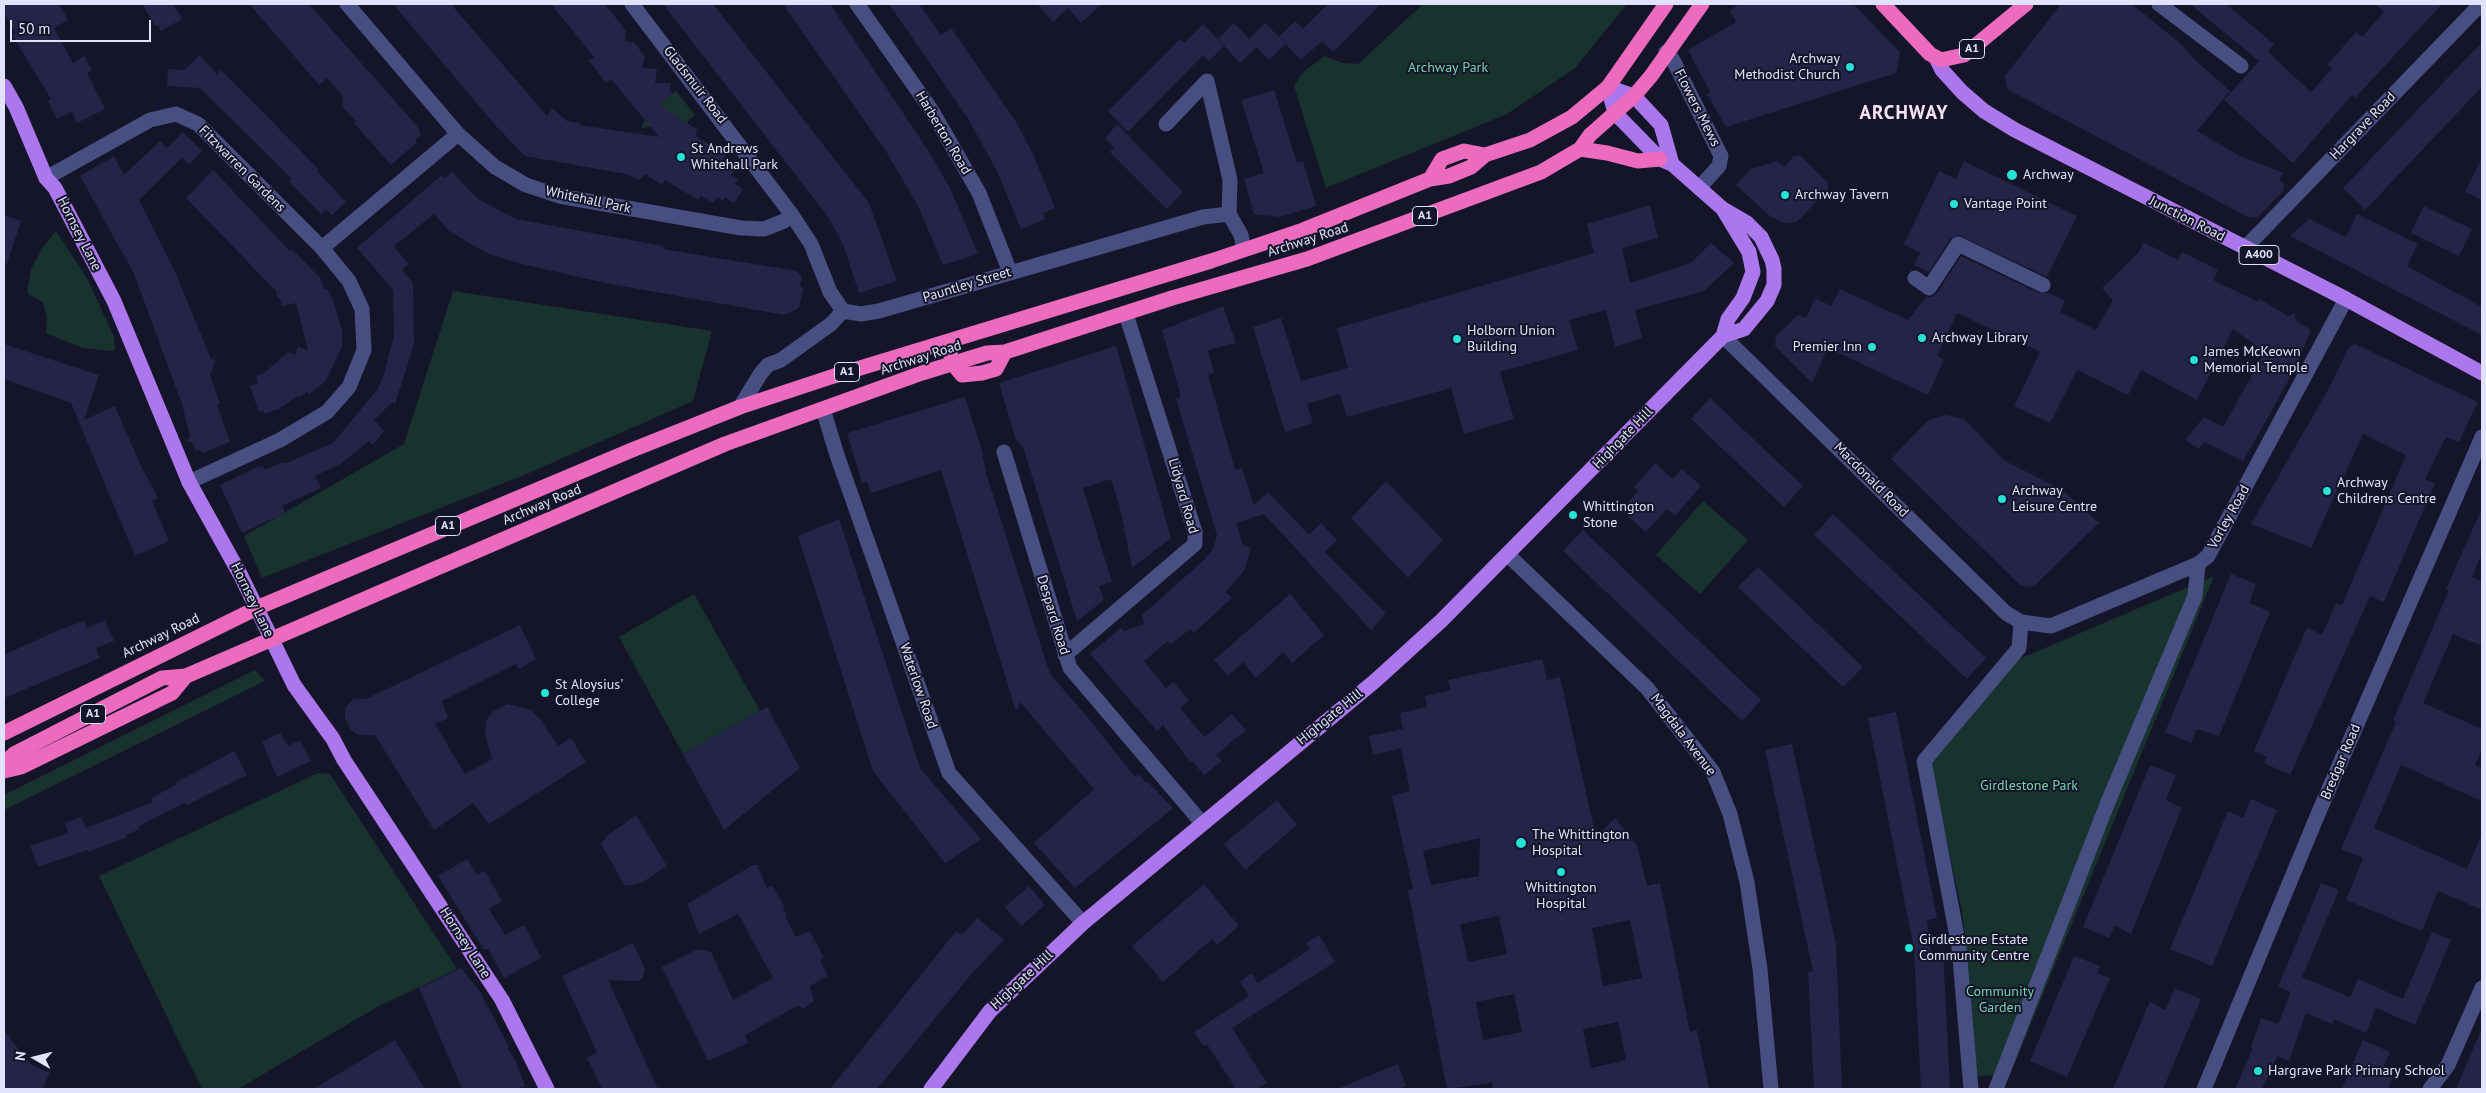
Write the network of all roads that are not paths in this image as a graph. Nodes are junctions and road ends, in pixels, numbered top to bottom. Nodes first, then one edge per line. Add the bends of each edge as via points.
1 (347, 4) edge
2 (632, 4) edge
3 (856, 4) edge
4 (1666, 4) edge
5 (1702, 4) edge
6 (1883, 4) edge
7 (2026, 4) edge
8 (2159, 4) edge
9 (2481, 4) edge
10 (1666, 52) junction
11 (1936, 58) junction
12 (2240, 66) dead end
13 (4, 86) edge
14 (1608, 87) junction
15 (1634, 96) junction
16 (10, 108) edge
17 (1615, 112) junction
18 (1166, 124) dead end
19 (458, 134) junction
20 (1580, 149) junction
21 (1666, 161) junction
22 (46, 178) junction
23 (1699, 188) junction
24 (1723, 210) junction
25 (1229, 214) junction
26 (792, 215) junction
27 (322, 248) junction
28 (2245, 248) junction
29 (1244, 249) junction
30 (1010, 272) junction
31 (1915, 278) dead end
32 (2043, 285) dead end
33 (2346, 300) junction
34 (843, 311) junction
35 (1126, 314) junction
36 (1723, 336) junction
37 (947, 342) junction
38 (954, 364) junction
39 (2482, 372) edge
40 (740, 407) junction
41 (823, 409) junction
42 (2482, 437) edge
43 (1004, 452) dead end
44 (189, 482) junction
45 (1508, 555) junction
46 (2198, 564) junction
47 (2021, 622) junction
48 (1065, 655) junction
49 (186, 676) junction
50 (4, 733) edge
51 (4, 763) edge
52 (4, 771) edge
53 (1202, 823) junction
54 (1083, 923) junction
55 (2482, 988) edge
56 (2432, 1086) edge
57 (547, 1089) edge
58 (931, 1089) edge
59 (1771, 1089) edge
60 (1971, 1089) edge
61 (1996, 1089) edge
62 (2204, 1089) edge

1 - 19 street, Whitehall Park
2 - 26 street, Gladsmuir Road
3 - 30 street, Harberton Road via 932,111 975,185
4 - 14 highway, Archway Road / A1
5 - 10 highway, Archway Road / A1
6 - 11 highway
7 - 11 highway, A1 via 1964,55 1946,60
8 - 12 street
9 - 28 street, Hargrave Road
10 - 15 highway, Archway Road / A1
10 - 23 street, Flowers Mews via 1721,156 1719,166
11 - 28 main road, Junction Road / A400 via 1950,80 1984,111 2048,149
13 - 16 main road, Hornsey Lane
14 - 15 main road
14 - 17 main road
14 - 29 highway, Archway Road / A1 via 1572,116 1530,140 1484,155 1471,167 1430,179 1364,207
15 - 17 highway, Archway Road / A1
15 - 21 main road via 1661,125
16 - 22 main road, Hornsey Lane
17 - 20 highway, Archway Road / A1
17 - 21 main road
18 - 25 street via 1207,81 1230,180
19 - 26 street, Whitehall Park via 495,167 526,186 559,196 742,228 764,228 784,222
19 - 27 street
20 - 21 highway via 1638,162
20 - 35 highway, Archway Road / A1 via 1541,172 1390,229 1307,259
21 - 23 main road
22 - 27 street, Fitzwarren Gardens via 150,120 176,114 198,124
22 - 44 main road, Hornsey Lane via 56,188 114,301
23 - 24 main road
24 - 36 main road, Highgate Hill via 1746,246 1753,272 1743,298 1728,319
24 - 36 main road, Highgate Hill via 1747,223 1761,237 1772,260 1774,277 1766,301 1748,324 1739,332
25 - 29 street via 1241,234
25 - 30 street, Pauntley Street via 1203,217
26 - 34 street via 811,244 830,292
27 - 44 street, Fitzwarren Gardens via 349,281 362,310 364,350 349,387 327,412 280,440
28 - 33 main road, Junction Road / A400
29 - 37 highway, Archway Road / A1
30 - 34 street, Pauntley Street via 879,311 861,314
31 - 32 street via 1929,288 1958,244
33 - 39 main road, Junction Road / A400
33 - 46 street, Vorley Road via 2215,544
34 - 40 street via 781,360 768,365
35 - 38 highway, Archway Road / A1 via 1005,352 996,369 962,375
35 - 48 street, Lidyard Road via 1195,532 1195,544
36 - 45 main road, Highgate Hill
36 - 47 street, Macdonald Road via 2006,613
37 - 38 highway
37 - 40 highway, Archway Road / A1
38 - 41 highway, Archway Road / A1
40 - 50 highway, Archway Road / A1 via 258,607
41 - 49 highway, Archway Road / A1 via 725,444
41 - 54 street, Waterlow Road via 949,773
42 - 62 street, Bredgar Road via 2318,814
43 - 48 street, Despard Road
44 - 57 main road, Hornsey Lane via 241,576 294,685 333,739 502,1000
45 - 53 main road, Highgate Hill via 1386,671
45 - 59 street, Magdala Avenue via 1648,688 1713,772 1730,814 1747,882 1758,951
46 - 47 street, Vorley Road via 2051,626
46 - 61 street via 2195,596 2108,802
47 - 60 street via 2019,648 1924,761 1959,947
48 - 53 street, Despard Road via 1070,668
49 - 51 highway, Archway Road / A1 via 162,678 14,754
49 - 52 highway via 172,693 21,767
53 - 54 main road, Highgate Hill
54 - 58 main road, Highgate Hill via 990,1011
55 - 56 street via 2448,1065

